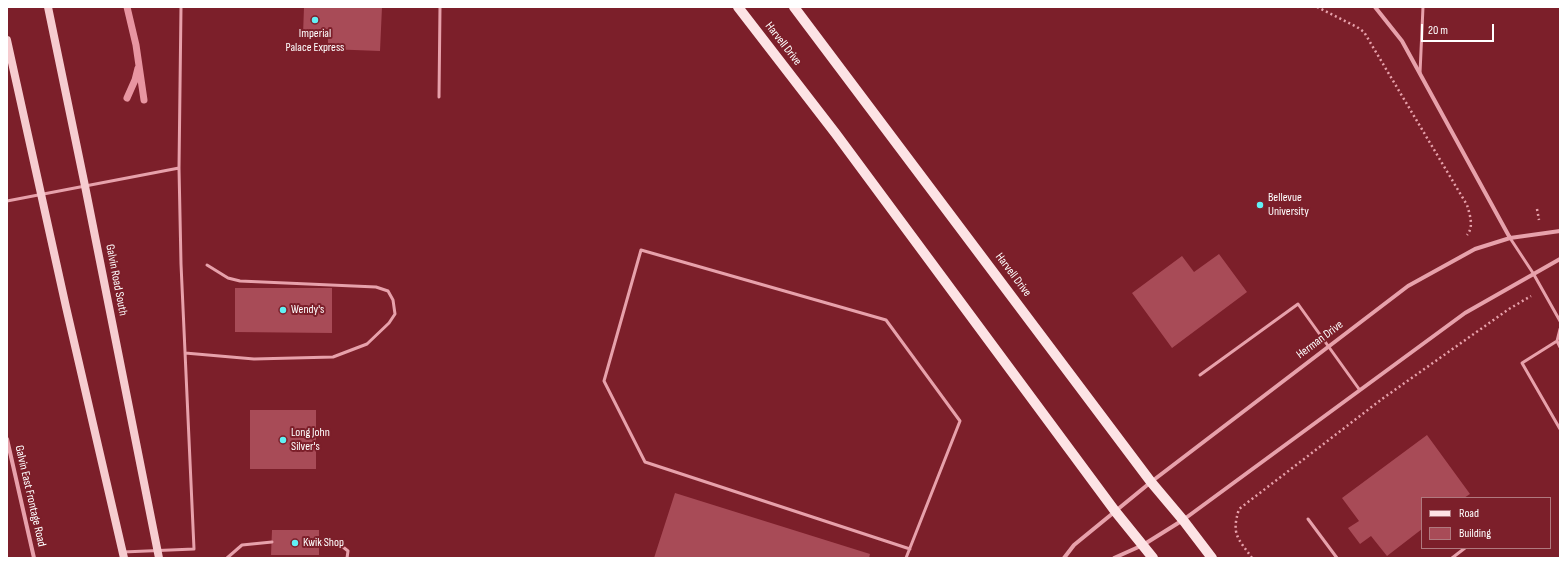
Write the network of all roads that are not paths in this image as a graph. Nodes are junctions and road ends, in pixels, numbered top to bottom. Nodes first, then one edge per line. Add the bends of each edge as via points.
1 (48, 7) edge
2 (182, 7) edge
3 (440, 7) edge
4 (738, 7) edge
5 (794, 7) edge
6 (1375, 7) edge
7 (1423, 7) edge
8 (7, 40) edge
9 (1420, 73) junction
10 (439, 97) dead end
11 (179, 168) junction
12 (85, 186) junction
13 (41, 194) junction
14 (7, 201) edge
15 (1560, 231) edge
16 (1510, 238) junction
17 (1560, 259) edge
18 (207, 265) dead end
19 (1533, 273) junction
20 (1560, 321) edge
21 (1560, 329) edge
22 (1557, 341) junction
23 (1328, 346) junction
24 (1560, 347) edge
25 (185, 353) junction
26 (1200, 375) dead end
27 (1359, 389) junction
28 (1560, 429) edge
29 (7, 438) edge
30 (1151, 482) junction
31 (1115, 511) junction
32 (1308, 519) dead end
33 (1183, 520) junction
34 (272, 542) dead end
35 (319, 543) dead end
36 (1143, 546) junction
37 (910, 549) junction
38 (1464, 549) edge
39 (158, 554) edge
40 (124, 555) edge
41 (34, 558) edge
42 (227, 558) edge
43 (347, 558) edge
44 (906, 558) edge
45 (1064, 558) edge
46 (1114, 558) edge
47 (1153, 558) edge
48 (1212, 558) edge
49 (1337, 558) edge
50 (1452, 558) edge

1 - 12 main road, Galvin Road South
2 - 11 lane
3 - 10 lane
4 - 31 main road, Harvell Drive via 841,140
5 - 30 main road, Harvell Drive
6 - 9 street via 1402,41
7 - 9 lane
8 - 13 main road
9 - 16 street
11 - 12 lane
11 - 25 lane
12 - 13 lane
12 - 39 main road, Galvin Road South
13 - 14 lane
13 - 40 main road
15 - 16 street, Herman Drive
16 - 19 lane
16 - 23 street, Herman Drive via 1475,249 1408,286
17 - 19 street
18 - 25 lane via 228,278 240,281 376,287 388,291 394,300 395,314 389,324 367,344 333,357 254,359
19 - 20 lane
19 - 27 street via 1465,313
21 - 22 lane
22 - 24 lane
22 - 28 lane via 1522,363
23 - 26 lane via 1298,304
23 - 27 lane
23 - 30 street, Herman Drive
25 - 39 lane via 194,549
27 - 33 street
29 - 41 street, Galvin East Frontage Road
30 - 31 street, Herman Drive
30 - 33 main road, Harvell Drive
31 - 36 main road, Harvell Drive
31 - 45 street, Herman Drive via 1074,545
32 - 49 lane
33 - 36 street
33 - 48 main road, Harvell Drive
34 - 42 lane via 242,545
35 - 43 lane via 338,543 348,551
36 - 46 street
36 - 47 main road, Harvell Drive
37 - 37 lane via 960,421 886,320 641,250 604,381 645,462
37 - 44 lane
38 - 50 lane
39 - 40 lane

